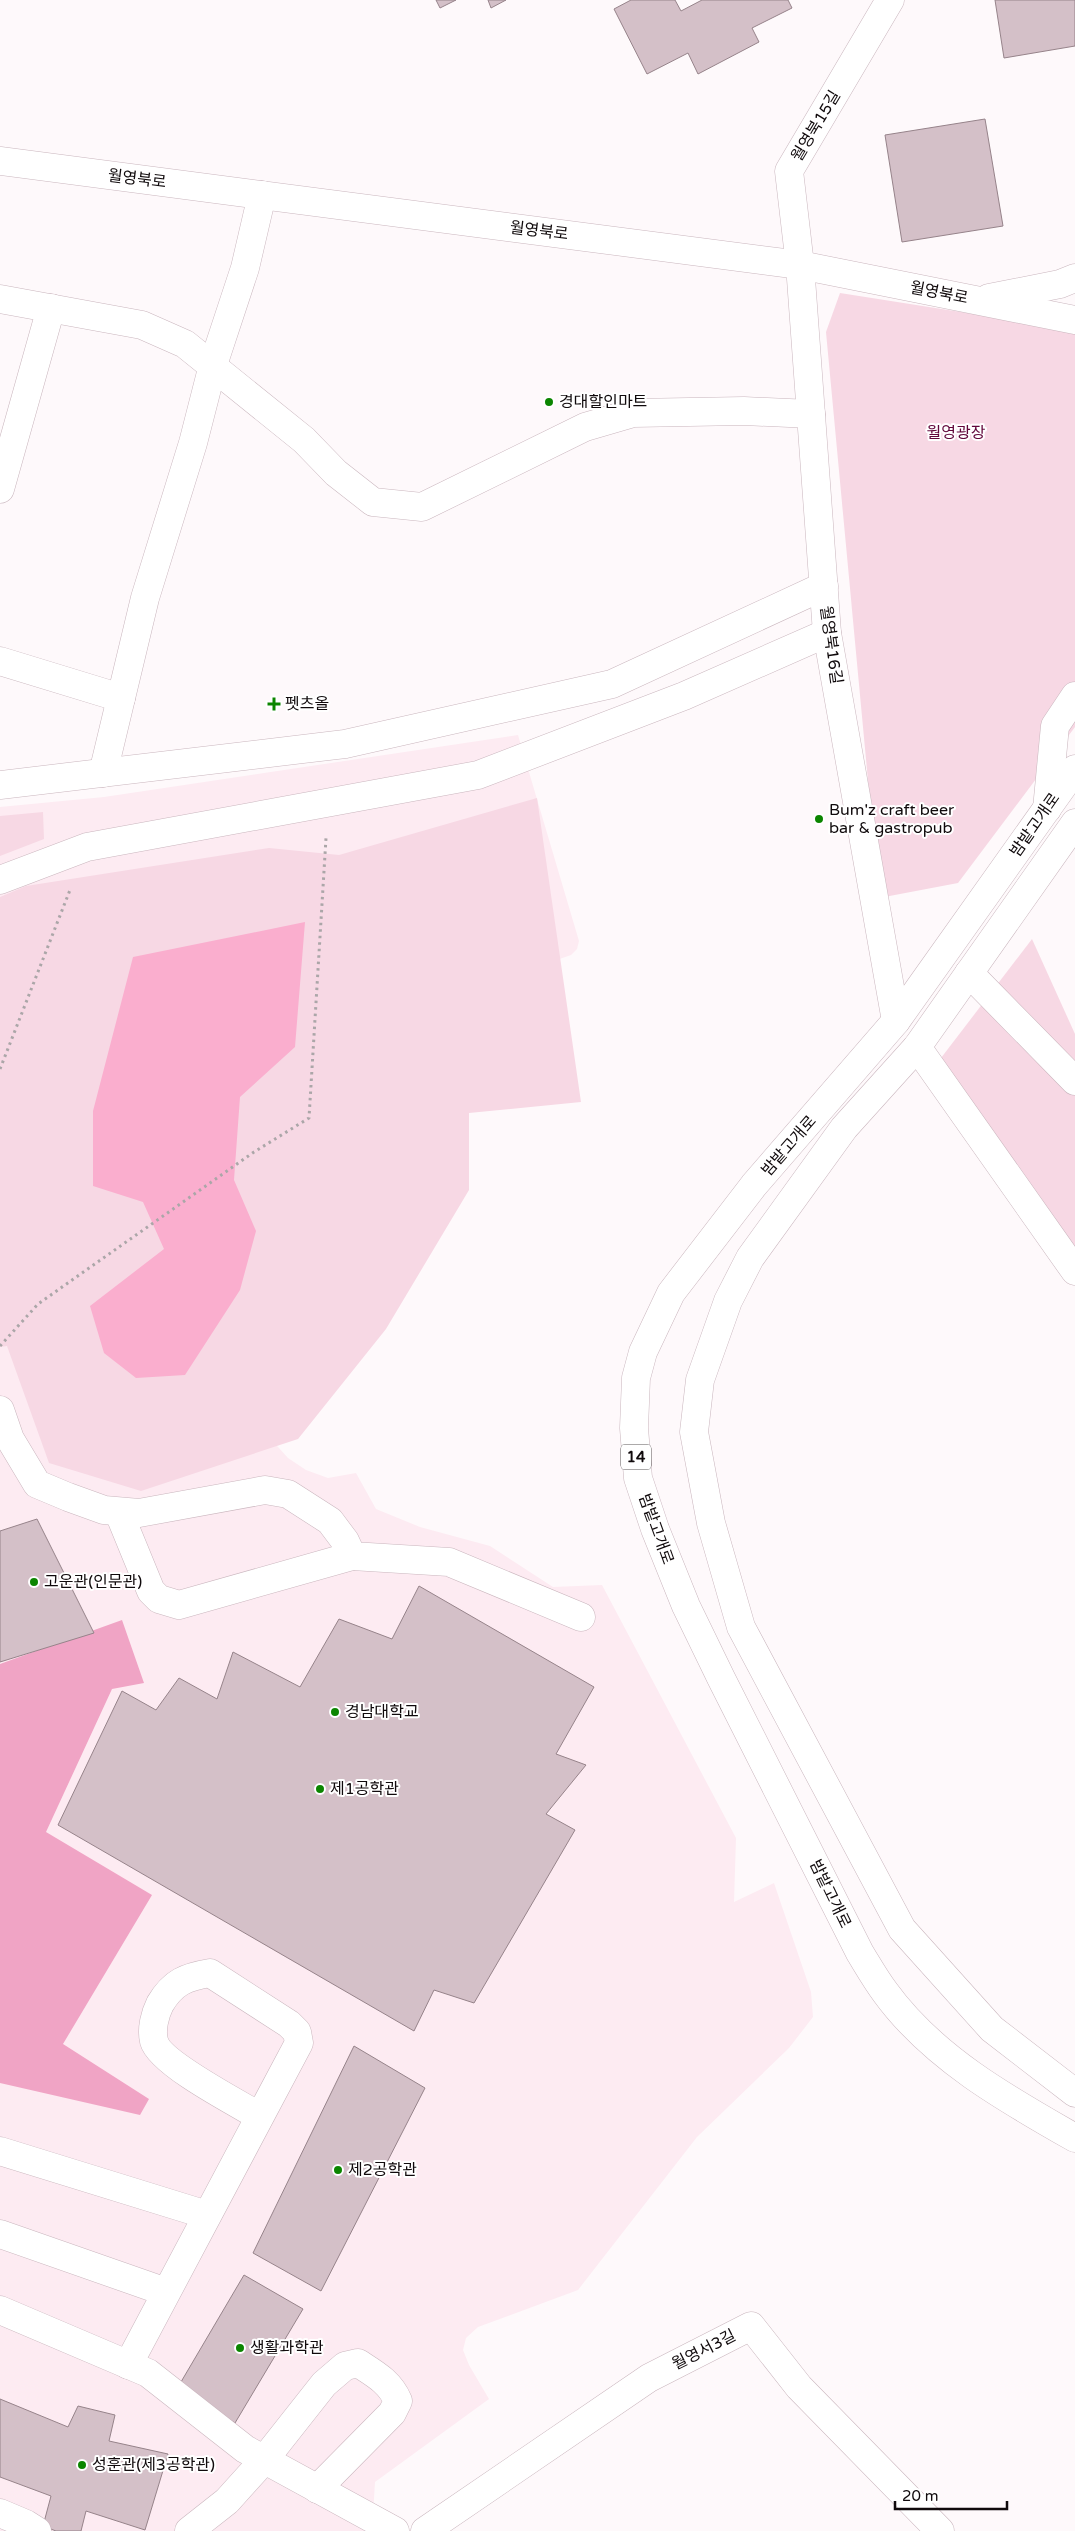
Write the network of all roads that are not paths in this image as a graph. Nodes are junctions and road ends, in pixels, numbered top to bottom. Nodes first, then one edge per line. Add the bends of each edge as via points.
1 (890, 0) edge
2 (0, 161) edge
3 (262, 195) junction
4 (800, 265) junction
5 (1075, 278) edge
6 (0, 299) edge
7 (976, 301) junction
8 (51, 308) junction
9 (1075, 320) edge
10 (213, 365) junction
11 (811, 414) junction
12 (0, 489) edge
13 (824, 586) junction
14 (828, 633) junction
15 (0, 661) edge
16 (1075, 696) edge
17 (121, 698) junction
18 (1075, 769) edge
19 (103, 773) junction
20 (0, 785) edge
21 (1047, 810) junction
22 (1075, 823) edge
23 (0, 880) edge
24 (969, 973) junction
25 (896, 1021) junction
26 (917, 1047) junction
27 (1075, 1081) edge
28 (1075, 1271) edge
29 (0, 1410) edge
30 (119, 1512) junction
31 (352, 1556) junction
32 (581, 1617) dead end
33 (1075, 2093) edge
34 (259, 2116) junction
35 (1075, 2138) edge
36 (0, 2151) edge
37 (206, 2215) junction
38 (0, 2234) edge
39 (166, 2292) junction
40 (0, 2310) edge
41 (128, 2365) junction
42 (264, 2460) junction
43 (317, 2489) junction
44 (0, 2513) edge
45 (37, 2531) edge
46 (189, 2531) edge
47 (395, 2531) edge
48 (425, 2531) edge
49 (940, 2531) edge

1 - 4 street, 월영북15길 via 789,171
2 - 3 street, 월영북로
3 - 4 street, 월영북로
3 - 10 street via 245,268
4 - 7 street, 월영북로
4 - 11 street, 월영북16길
5 - 7 street
6 - 8 street
7 - 9 street, 월영북로
8 - 10 street via 142,325 185,344
8 - 12 street
10 - 11 street via 373,502 422,507 584,427 633,413 744,411
10 - 17 street via 193,443 145,598
11 - 13 street, 월영북16길
13 - 14 street, 월영북16길
13 - 19 street via 612,684 345,744
14 - 23 street via 684,696 478,774 87,847
14 - 25 street, 월영북16길
15 - 17 street
16 - 21 street via 1055,726
17 - 19 street
18 - 21 street, 밤밭고개로 / 14
19 - 20 street
21 - 25 street, 밤밭고개로 / 14
22 - 24 street, 밤밭고개로
24 - 26 street, 밤밭고개로
24 - 27 street
25 - 35 street, 밤밭고개로 / 14 via 754,1185 671,1293 643,1352 636,1378 634,1428 638,1478 686,1606 844,1922 884,1992 954,2061 1020,2106
26 - 28 street
26 - 33 street, 밤밭고개로 via 844,1128 750,1258 728,1301 700,1380 694,1432 711,1523 741,1627 902,1929 992,2029
29 - 30 street via 10,1439 37,1484 94,1507
30 - 31 street via 139,1513 265,1490 288,1494 330,1521
30 - 31 street via 151,1591 159,1599 179,1605
31 - 32 street via 449,1562
34 - 34 street via 168,2060 154,2041 155,2014 167,1992 187,1977 210,1973 297,2032 298,2043
34 - 37 street
36 - 37 street
37 - 39 street
38 - 39 street
39 - 41 street
40 - 41 street
41 - 42 street via 148,2374 210,2424
42 - 43 street
42 - 43 street via 324,2384 345,2366 358,2363 381,2377 398,2401 392,2413
42 - 46 street via 227,2501
43 - 47 street
44 - 45 street
48 - 49 street, 월영서3길 via 649,2378 751,2326 798,2387

